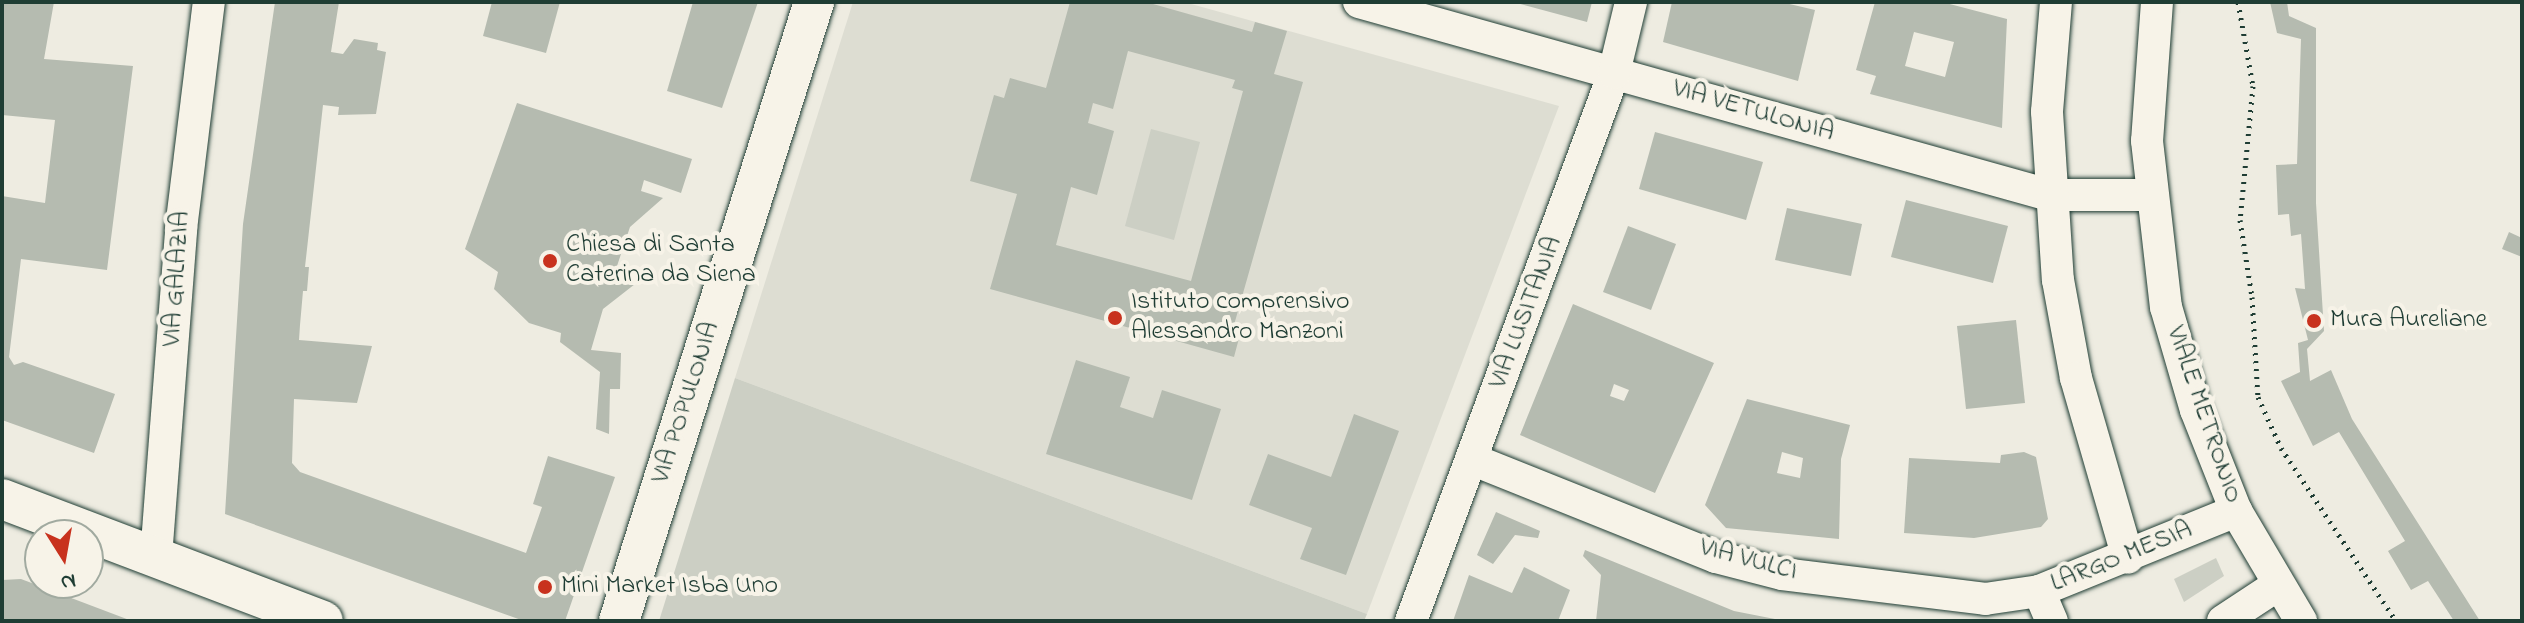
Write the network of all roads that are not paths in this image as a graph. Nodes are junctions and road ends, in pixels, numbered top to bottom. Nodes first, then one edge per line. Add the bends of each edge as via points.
1 (209, 2) edge
2 (814, 2) edge
3 (1359, 2) edge
4 (1631, 2) edge
5 (2056, 2) edge
6 (2157, 2) edge
7 (1614, 73) junction
8 (2049, 195) junction
9 (2150, 195) junction
10 (1471, 459) junction
11 (2, 499) edge
12 (2236, 511) junction
13 (156, 557) junction
14 (2128, 558) junction
15 (2276, 586) junction
16 (2039, 591) junction
17 (323, 621) edge
18 (619, 621) edge
19 (1411, 621) edge
20 (2052, 621) edge
21 (2223, 621) edge
22 (2301, 621) edge

1 - 13 street, VIA GALAZIA via 181,229
2 - 18 street, VIA POPULONIA
3 - 7 street, VIA VETULONIA
4 - 7 street, VIA LUSITANIA
5 - 8 street via 2047,112
6 - 9 street, VIALE METRONIO via 2148,82
7 - 8 street, VIA VETULONIA
7 - 10 street, VIA LUSITANIA
8 - 9 street, VIA VETULONIA
8 - 14 street via 2076,378
9 - 12 street, VIALE METRONIO via 2166,307 2186,381
10 - 16 street, VIA VULCI via 1716,557 1782,574 1985,599
10 - 19 street, VIA LUSITANIA
11 - 13 street
12 - 14 street, LARGO MESIA
12 - 15 street, VIALE METRONIO
13 - 17 street
14 - 16 street, LARGO MESIA
15 - 21 street
15 - 22 street, VIALE METRONIO
16 - 20 street, LARGO MESIA

